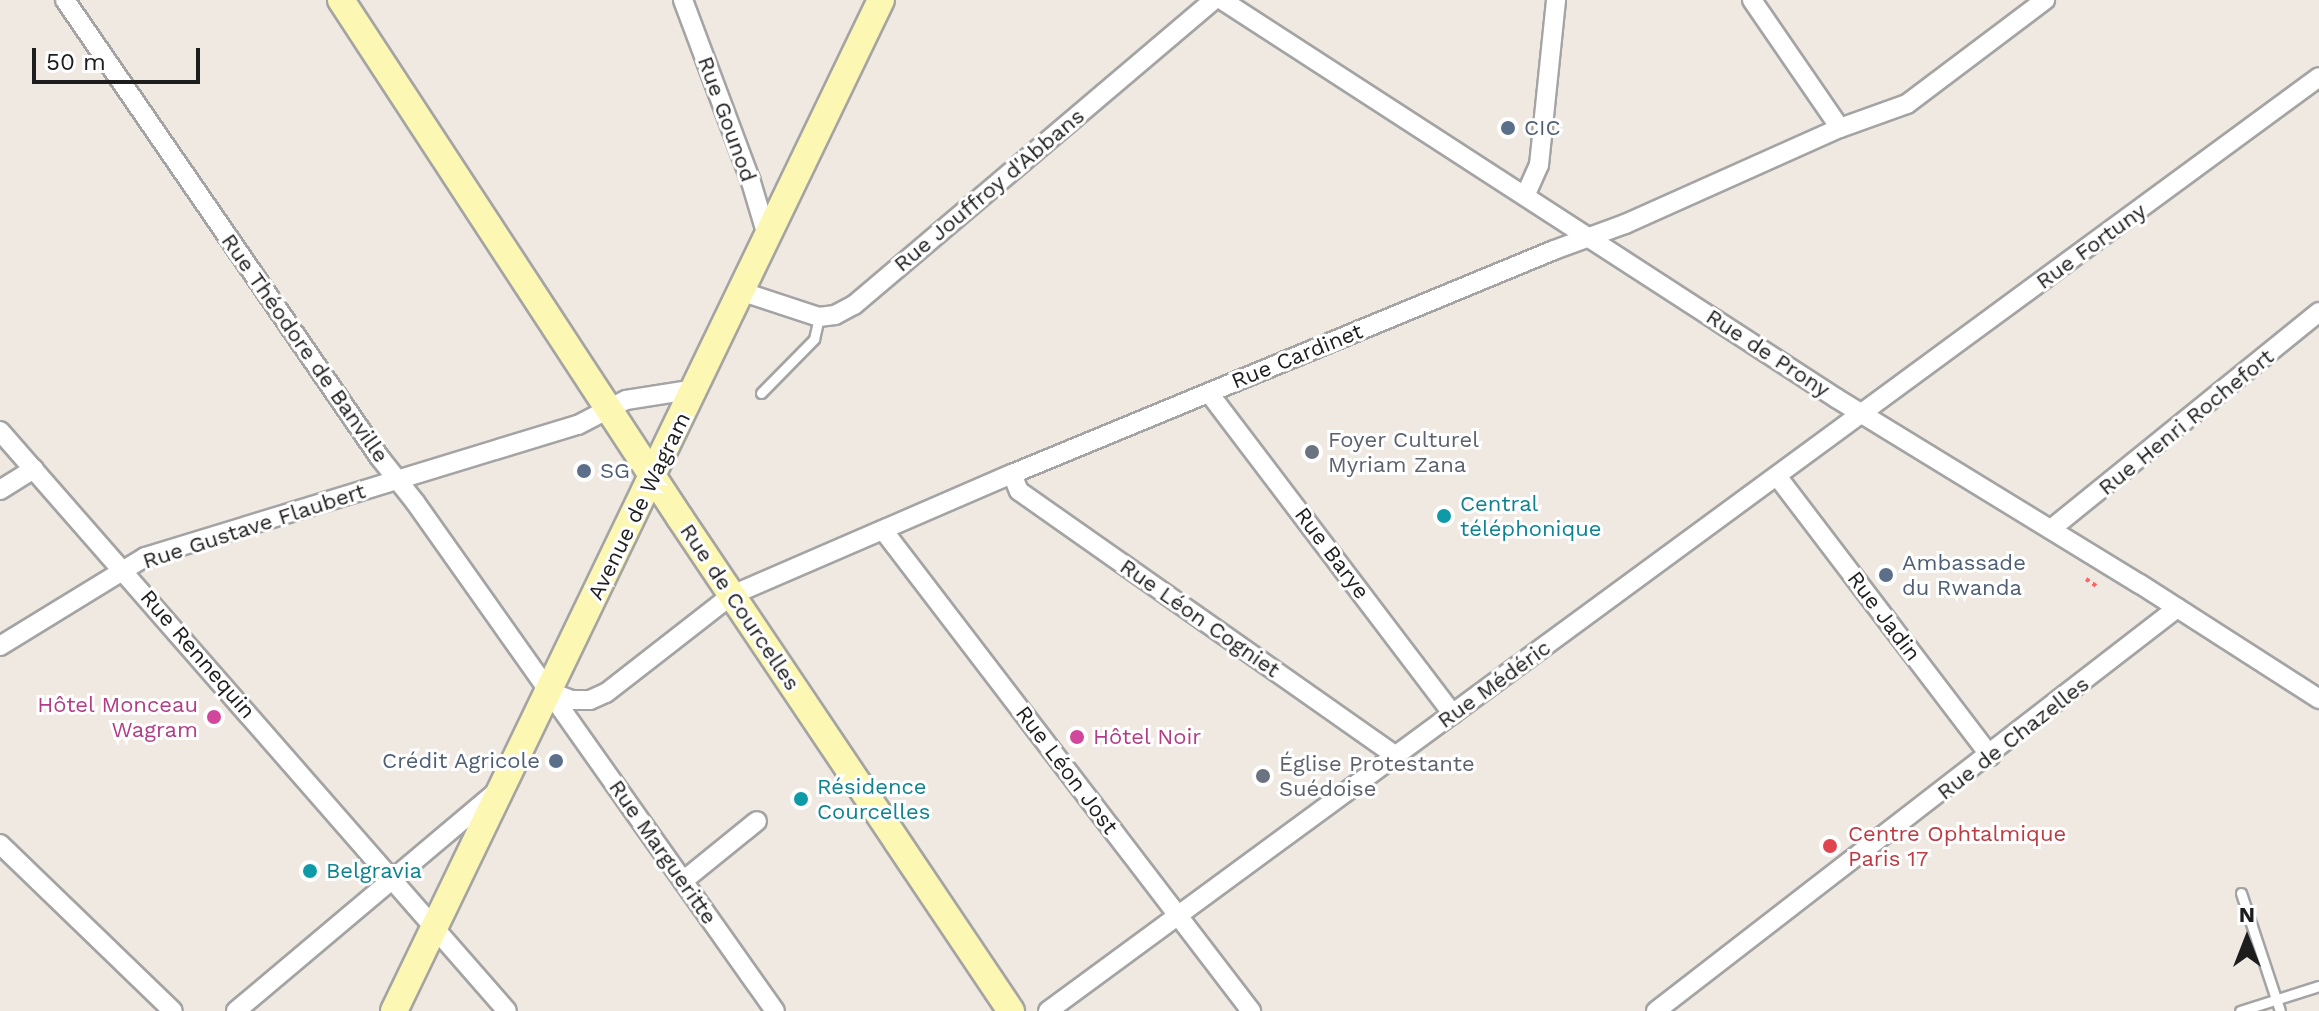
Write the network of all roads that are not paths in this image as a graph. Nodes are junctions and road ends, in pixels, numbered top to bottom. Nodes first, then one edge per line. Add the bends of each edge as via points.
1 (65, 0) edge
2 (341, 0) edge
3 (683, 0) edge
4 (881, 0) edge
5 (1214, 0) edge
6 (1222, 0) edge
7 (1556, 0) edge
8 (1752, 0) edge
9 (2045, 0) edge
10 (2319, 77) edge
11 (1840, 128) junction
12 (1526, 194) junction
13 (1589, 237) junction
14 (768, 239) junction
15 (743, 292) junction
16 (2319, 312) edge
17 (819, 317) junction
18 (696, 389) junction
19 (761, 393) dead end
20 (1209, 393) junction
21 (610, 407) junction
22 (1862, 413) junction
23 (0, 431) edge
24 (34, 469) junction
25 (1012, 474) junction
26 (1777, 476) junction
27 (653, 477) junction
28 (400, 480) junction
29 (0, 490) edge
30 (2051, 529) junction
31 (883, 530) junction
32 (124, 569) junction
33 (732, 595) junction
34 (2177, 608) junction
35 (0, 646) edge
36 (550, 692) junction
37 (2319, 699) edge
38 (1453, 714) junction
39 (1396, 756) junction
40 (1990, 756) junction
41 (505, 784) junction
42 (757, 821) dead end
43 (0, 844) edge
44 (395, 878) junction
45 (683, 881) junction
46 (2241, 893) dead end
47 (1179, 915) junction
48 (434, 927) junction
49 (2319, 986) edge
50 (2276, 999) junction
51 (173, 1011) edge
52 (236, 1011) edge
53 (394, 1011) edge
54 (507, 1011) edge
55 (775, 1011) edge
56 (1011, 1011) edge
57 (1048, 1011) edge
58 (1251, 1011) edge
59 (1656, 1011) edge
60 (2240, 1011) edge
61 (2280, 1011) edge

1 - 28 street, Rue Théodore de Banville
2 - 21 street, Rue de Courcelles
3 - 14 street, Rue Gounod
4 - 14 street, Avenue de Wagram
5 - 17 street, Rue Jouffroy d'Abbans via 854,305
6 - 12 street, Rue de Prony
7 - 12 street via 1539,165
8 - 11 street
9 - 11 street, Rue Cardinet via 1907,104
10 - 22 street, Rue Fortuny
11 - 13 street, Rue Cardinet
12 - 13 street, Rue de Prony
13 - 20 street, Rue Cardinet
13 - 22 street, Rue de Prony
14 - 15 street, Avenue de Wagram
15 - 17 street
15 - 18 street, Avenue de Wagram
16 - 30 street, Rue Henri Rochefort
17 - 19 lane via 814,339
18 - 21 street, Rue Gustave Flaubert
18 - 27 street, Avenue de Wagram
20 - 25 street, Rue Cardinet
20 - 38 street, Rue Barye
21 - 27 street, Rue de Courcelles
21 - 28 street, Rue Gustave Flaubert via 578,425
22 - 26 street, Rue Médéric
22 - 30 street, Rue de Prony
23 - 24 street, Rue Rennequin
24 - 29 street
24 - 32 street, Rue Rennequin
25 - 31 street, Rue Cardinet
25 - 39 street, Rue Léon Cogniet via 1019,491
26 - 38 street, Rue Médéric
26 - 40 street, Rue Jadin
27 - 33 street, Rue de Courcelles
27 - 36 street, Avenue de Wagram
28 - 32 street, Rue Gustave Flaubert via 145,557
28 - 36 street, Rue Théodore de Banville
30 - 34 street, Rue de Prony
31 - 33 street, Rue Cardinet
31 - 47 street, Rue Léon Jost
32 - 35 street, Rue Gustave Flaubert
32 - 44 street, Rue Rennequin
33 - 36 street, Rue Cardinet via 606,693 581,700
33 - 56 street, Rue de Courcelles
34 - 37 street, Rue de Prony
34 - 40 street, Rue de Chazelles
36 - 41 street, Avenue de Wagram
36 - 45 street, Rue Margueritte
38 - 39 street, Rue Médéric
39 - 47 street, Rue Médéric
40 - 59 street, Rue de Chazelles
41 - 44 street
41 - 48 street, Avenue de Wagram
42 - 45 street
43 - 51 street
44 - 48 street, Rue Rennequin
44 - 52 street
45 - 55 street, Rue Margueritte
46 - 50 lane
47 - 57 street, Rue Médéric
47 - 58 street, Rue Léon Jost
48 - 53 street, Avenue de Wagram
48 - 54 street, Rue Rennequin
49 - 50 lane
50 - 60 lane
50 - 61 lane

